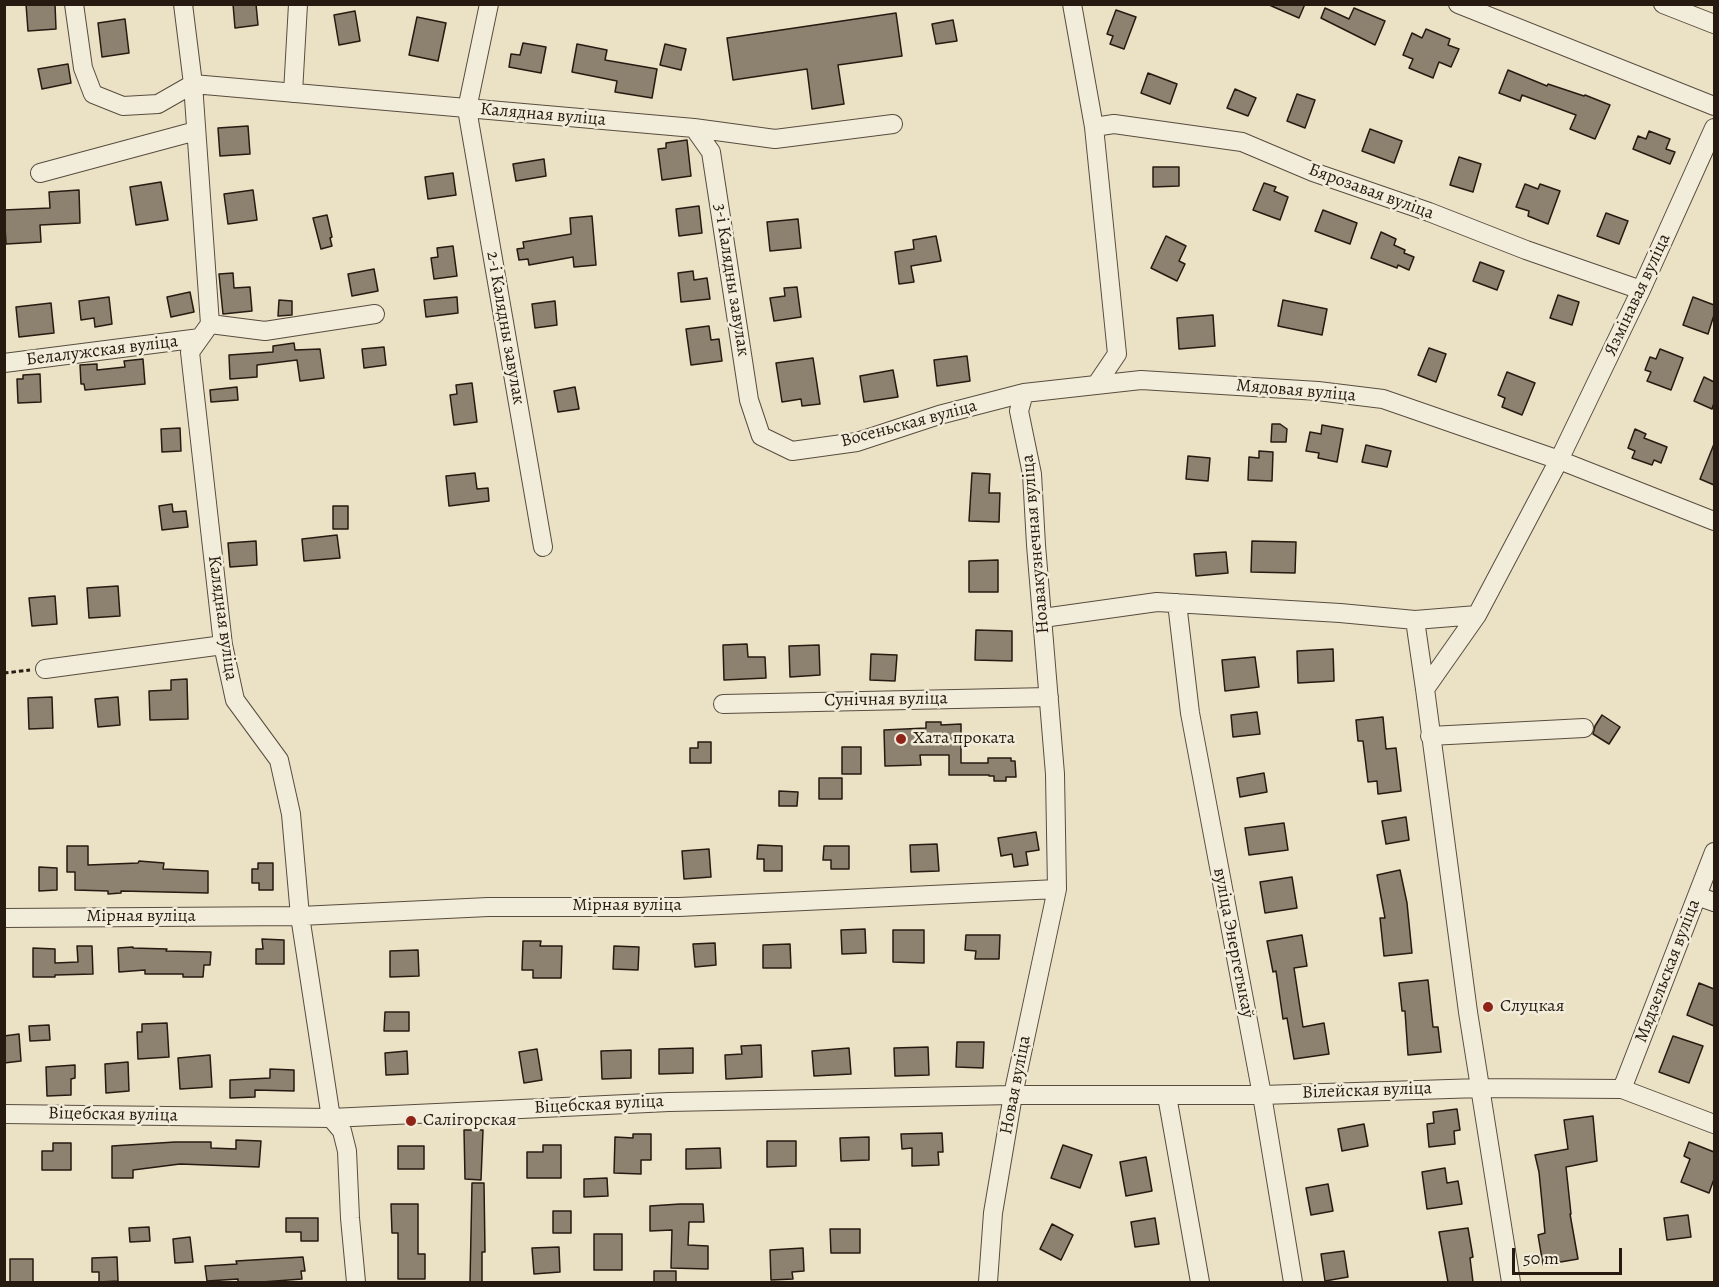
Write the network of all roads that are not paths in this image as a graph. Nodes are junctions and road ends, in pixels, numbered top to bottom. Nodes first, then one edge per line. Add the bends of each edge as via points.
1 (74, 4) edge
2 (183, 4) edge
3 (298, 4) edge
4 (489, 4) edge
5 (1072, 4) edge
6 (1458, 4) edge
7 (1663, 4) edge
8 (1714, 24) edge
9 (193, 84) junction
10 (293, 93) junction
11 (1714, 106) edge
12 (467, 109) junction
13 (893, 124) dead end
14 (1094, 127) junction
15 (694, 128) junction
16 (1714, 128) edge
17 (196, 131) junction
18 (40, 173) dead end
19 (1641, 290) junction
20 (375, 314) dead end
21 (205, 331) junction
22 (1117, 354) junction
23 (4, 363) edge
24 (1141, 380) junction
25 (1096, 385) junction
26 (1024, 393) junction
27 (761, 435) joint
28 (1558, 460) junction
29 (1714, 521) edge
30 (543, 547) dead end
31 (1177, 603) junction
32 (1476, 615) junction
33 (1043, 618) junction
34 (1415, 620) junction
35 (223, 645) junction
36 (45, 669) road end
37 (1425, 689) junction
38 (1049, 697) junction
39 (723, 704) dead end
40 (1584, 728) dead end
41 (1430, 736) junction
42 (1714, 852) edge
43 (1057, 889) junction
44 (1706, 899) edge
45 (300, 916) junction
46 (4, 918) edge
47 (1480, 1088) junction
48 (1622, 1089) junction
49 (1013, 1095) junction
50 (1262, 1095) junction
51 (1167, 1096) junction
52 (4, 1114) edge
53 (331, 1118) junction
54 (1714, 1124) edge
55 (356, 1282) edge
56 (988, 1282) edge
57 (1200, 1282) edge
58 (1293, 1282) edge
59 (1511, 1282) edge

1 - 9 street via 83,68 93,94 123,106 158,104
2 - 9 street, Калядная вуліца
3 - 10 street
4 - 12 street
5 - 14 street
6 - 11 street
7 - 8 street
9 - 10 street, Калядная вуліца
9 - 17 street, Калядная вуліца
10 - 12 street, Калядная вуліца
12 - 15 street, Калядная вуліца
12 - 30 street, 2-і Калядны завулак
13 - 15 street, Калядная вуліца via 775,139
14 - 19 street, Бярозавая вуліца via 1114,124 1242,142 1313,172
14 - 22 street
15 - 27 street, 3-і Калядны завулак via 711,152 749,400
16 - 19 street, Язмінавая вуліца
17 - 18 street
17 - 21 street, Калядная вуліца
19 - 28 street, Язмінавая вуліца
20 - 21 street, Белалужская вуліца via 265,331
21 - 23 street, Белалужская вуліца
21 - 35 street, Калядная вуліца via 190,352
22 - 24 street
22 - 25 street
24 - 25 street, Мядовая вуліца
24 - 28 street, Мядовая вуліца via 1383,399
25 - 26 street, Мядовая вуліца
26 - 27 street, Восеньская вуліца via 857,442 792,451
26 - 33 street, Ноавакузнечная вуліца via 1019,411 1032,474
28 - 29 street, Мядовая вуліца
28 - 32 street, Язмінавая вуліца
31 - 33 street via 1157,602
31 - 34 street
31 - 50 street, вуліца Энергетыкаў via 1190,713
32 - 34 street
32 - 37 street, Язмінавая вуліца
33 - 38 street, Ноавакузнечная вуліца
34 - 37 street
35 - 36 street
35 - 45 street, Калядная вуліца via 235,700 279,760 291,814
37 - 41 street
38 - 39 street, Сунічная вуліца
38 - 43 street
40 - 41 street
41 - 47 street
42 - 44 street, Мядзельская вуліца
43 - 45 street, Мірная вуліца via 679,907 488,907
43 - 49 street, Новая вуліца
44 - 48 street, Мядзельская вуліца
45 - 46 street, Мірная вуліца
45 - 53 street, Калядная вуліца
47 - 48 street, Вілейская вуліца
47 - 50 street, Вілейская вуліца
47 - 59 street
48 - 54 street, Вілейская вуліца
49 - 51 street, Вілейская вуліца
49 - 53 street, Віцебская вуліца via 669,1102
49 - 56 street, Новая вуліца via 993,1213
50 - 51 street, Вілейская вуліца
50 - 58 street, вуліца Энергетыкаў
51 - 57 street
52 - 53 street, Віцебская вуліца
53 - 55 street, Калядная вуліца via 342,1131 347,1151

